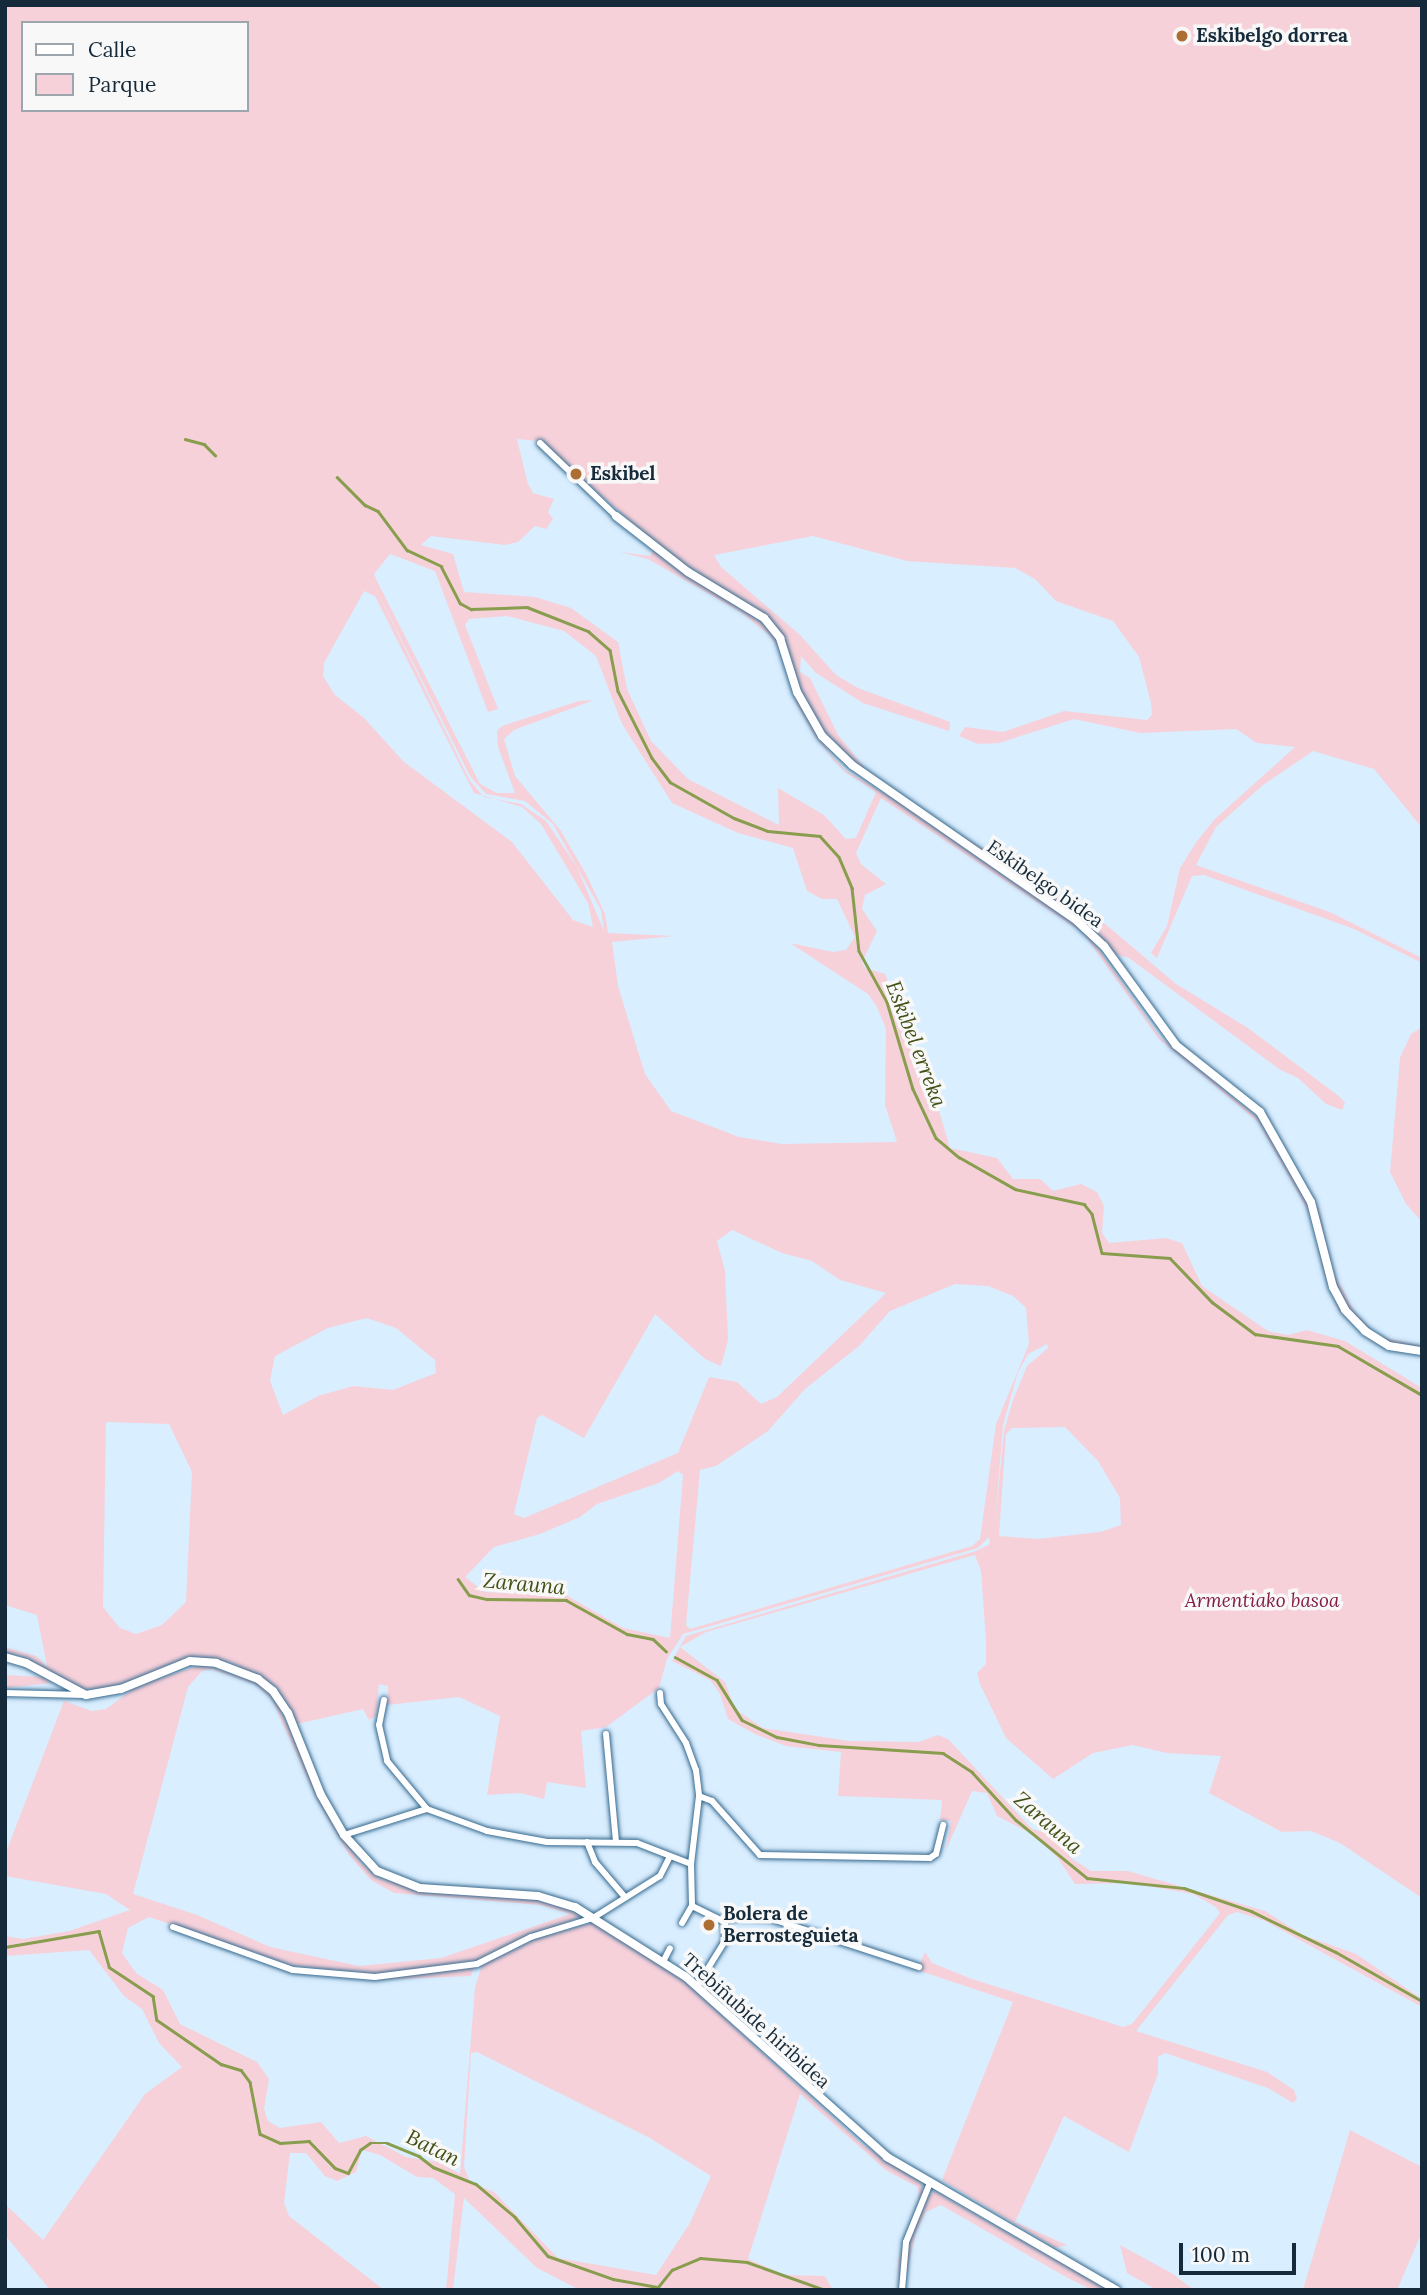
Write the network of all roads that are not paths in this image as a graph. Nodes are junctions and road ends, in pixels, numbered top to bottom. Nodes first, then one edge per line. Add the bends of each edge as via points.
1 (540, 443) dead end
2 (616, 516) joint
3 (1422, 1351) edge
4 (5, 1657) edge
5 (5, 1693) edge
6 (660, 1693) dead end
7 (86, 1695) junction
8 (384, 1700) dead end
9 (606, 1734) dead end
10 (699, 1796) junction
11 (427, 1809) junction
12 (943, 1825) dead end
13 (344, 1835) junction
14 (617, 1841) junction
15 (587, 1842) junction
16 (669, 1858) junction
17 (691, 1864) junction
18 (624, 1896) junction
19 (692, 1906) junction
20 (593, 1918) junction
21 (725, 1922) junction
22 (682, 1923) dead end
23 (173, 1927) dead end
24 (670, 1948) dead end
25 (664, 1960) junction
26 (919, 1967) dead end
27 (697, 1986) junction
28 (930, 2183) junction
29 (902, 2290) edge
30 (1116, 2290) edge

1 - 2 street
2 - 3 street, Eskibelgo bidea via 688,572 764,618 780,638 797,692 822,736 852,765 1077,920 1104,946 1176,1045 1260,1112 1311,1202 1333,1287 1345,1310 1365,1331 1390,1346
4 - 7 street
5 - 7 street
6 - 10 street via 661,1704 686,1743
7 - 13 street, Trebiñubide hiribidea via 121,1689 190,1661 216,1663 258,1679 288,1713 321,1795
8 - 11 street via 379,1725 387,1761
9 - 14 street
10 - 12 street via 719,1808 760,1854 930,1857 936,1854
10 - 17 street
11 - 13 street
11 - 15 street via 487,1831 547,1842
13 - 20 street, Trebiñubide hiribidea via 367,1863 405,1884 538,1896 563,1902
14 - 15 street
14 - 16 street via 637,1843
15 - 18 street via 595,1862
16 - 17 street
16 - 18 street via 660,1876
17 - 19 street
18 - 20 street
19 - 21 street
19 - 22 street
20 - 23 street via 531,1937 477,1964 375,1977 293,1970
20 - 25 street, Trebiñubide hiribidea
21 - 26 street via 732,1917 769,1918
21 - 27 street via 725,1941
24 - 25 street
25 - 27 street, Trebiñubide hiribidea
27 - 28 street, Trebiñubide hiribidea via 858,2136
28 - 29 street via 906,2242
28 - 30 street, Trebiñubide hiribidea

